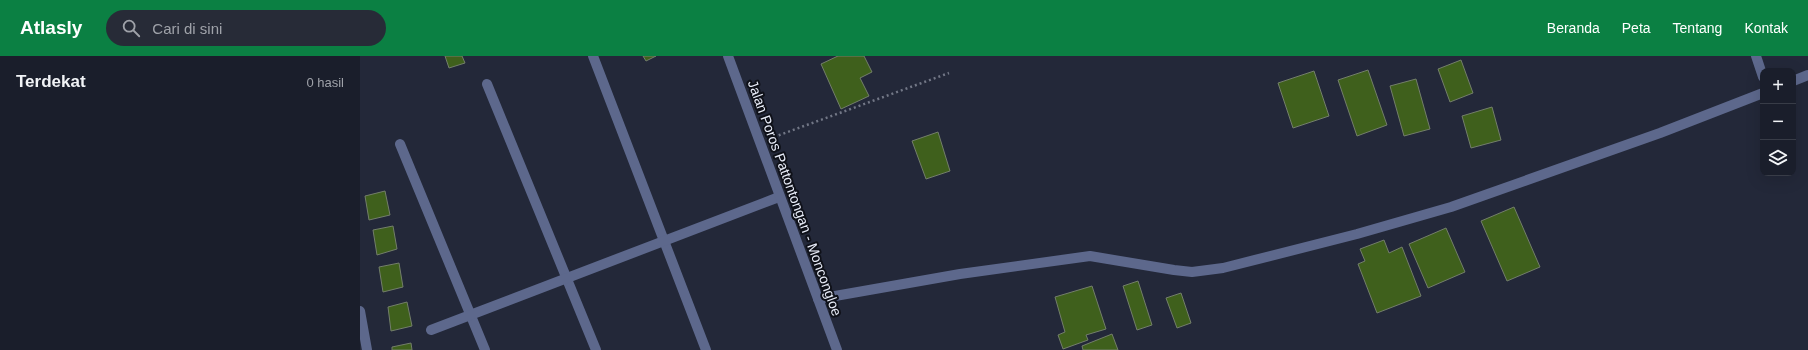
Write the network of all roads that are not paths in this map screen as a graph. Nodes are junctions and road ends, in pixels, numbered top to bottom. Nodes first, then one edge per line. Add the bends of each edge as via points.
1 (593, 56) edge
2 (728, 56) edge
3 (1756, 56) edge
4 (1760, 68) edge
5 (1808, 75) edge
6 (1796, 81) edge
7 (487, 84) dead end
8 (1760, 94) edge
9 (400, 144) dead end
10 (779, 197) junction
11 (664, 241) junction
12 (568, 278) junction
13 (818, 299) junction
14 (360, 314) edge
15 (470, 315) junction
16 (431, 330) dead end
17 (367, 350) edge
18 (485, 350) edge
19 (596, 350) edge
20 (706, 350) edge
21 (836, 350) edge

1 - 11 street
2 - 10 street, Jalan Poros Pattontongan - Moncongloe
3 - 4 street
5 - 6 street
7 - 12 street
8 - 13 street via 1660,133 1451,207 1223,268 1192,272 1090,256 960,274
9 - 15 street
10 - 11 street
10 - 13 street, Jalan Poros Pattontongan - Moncongloe
11 - 12 street
11 - 20 street
12 - 15 street
12 - 19 street
13 - 21 street, Jalan Poros Pattontongan - Moncongloe
14 - 17 street
15 - 16 street
15 - 18 street

